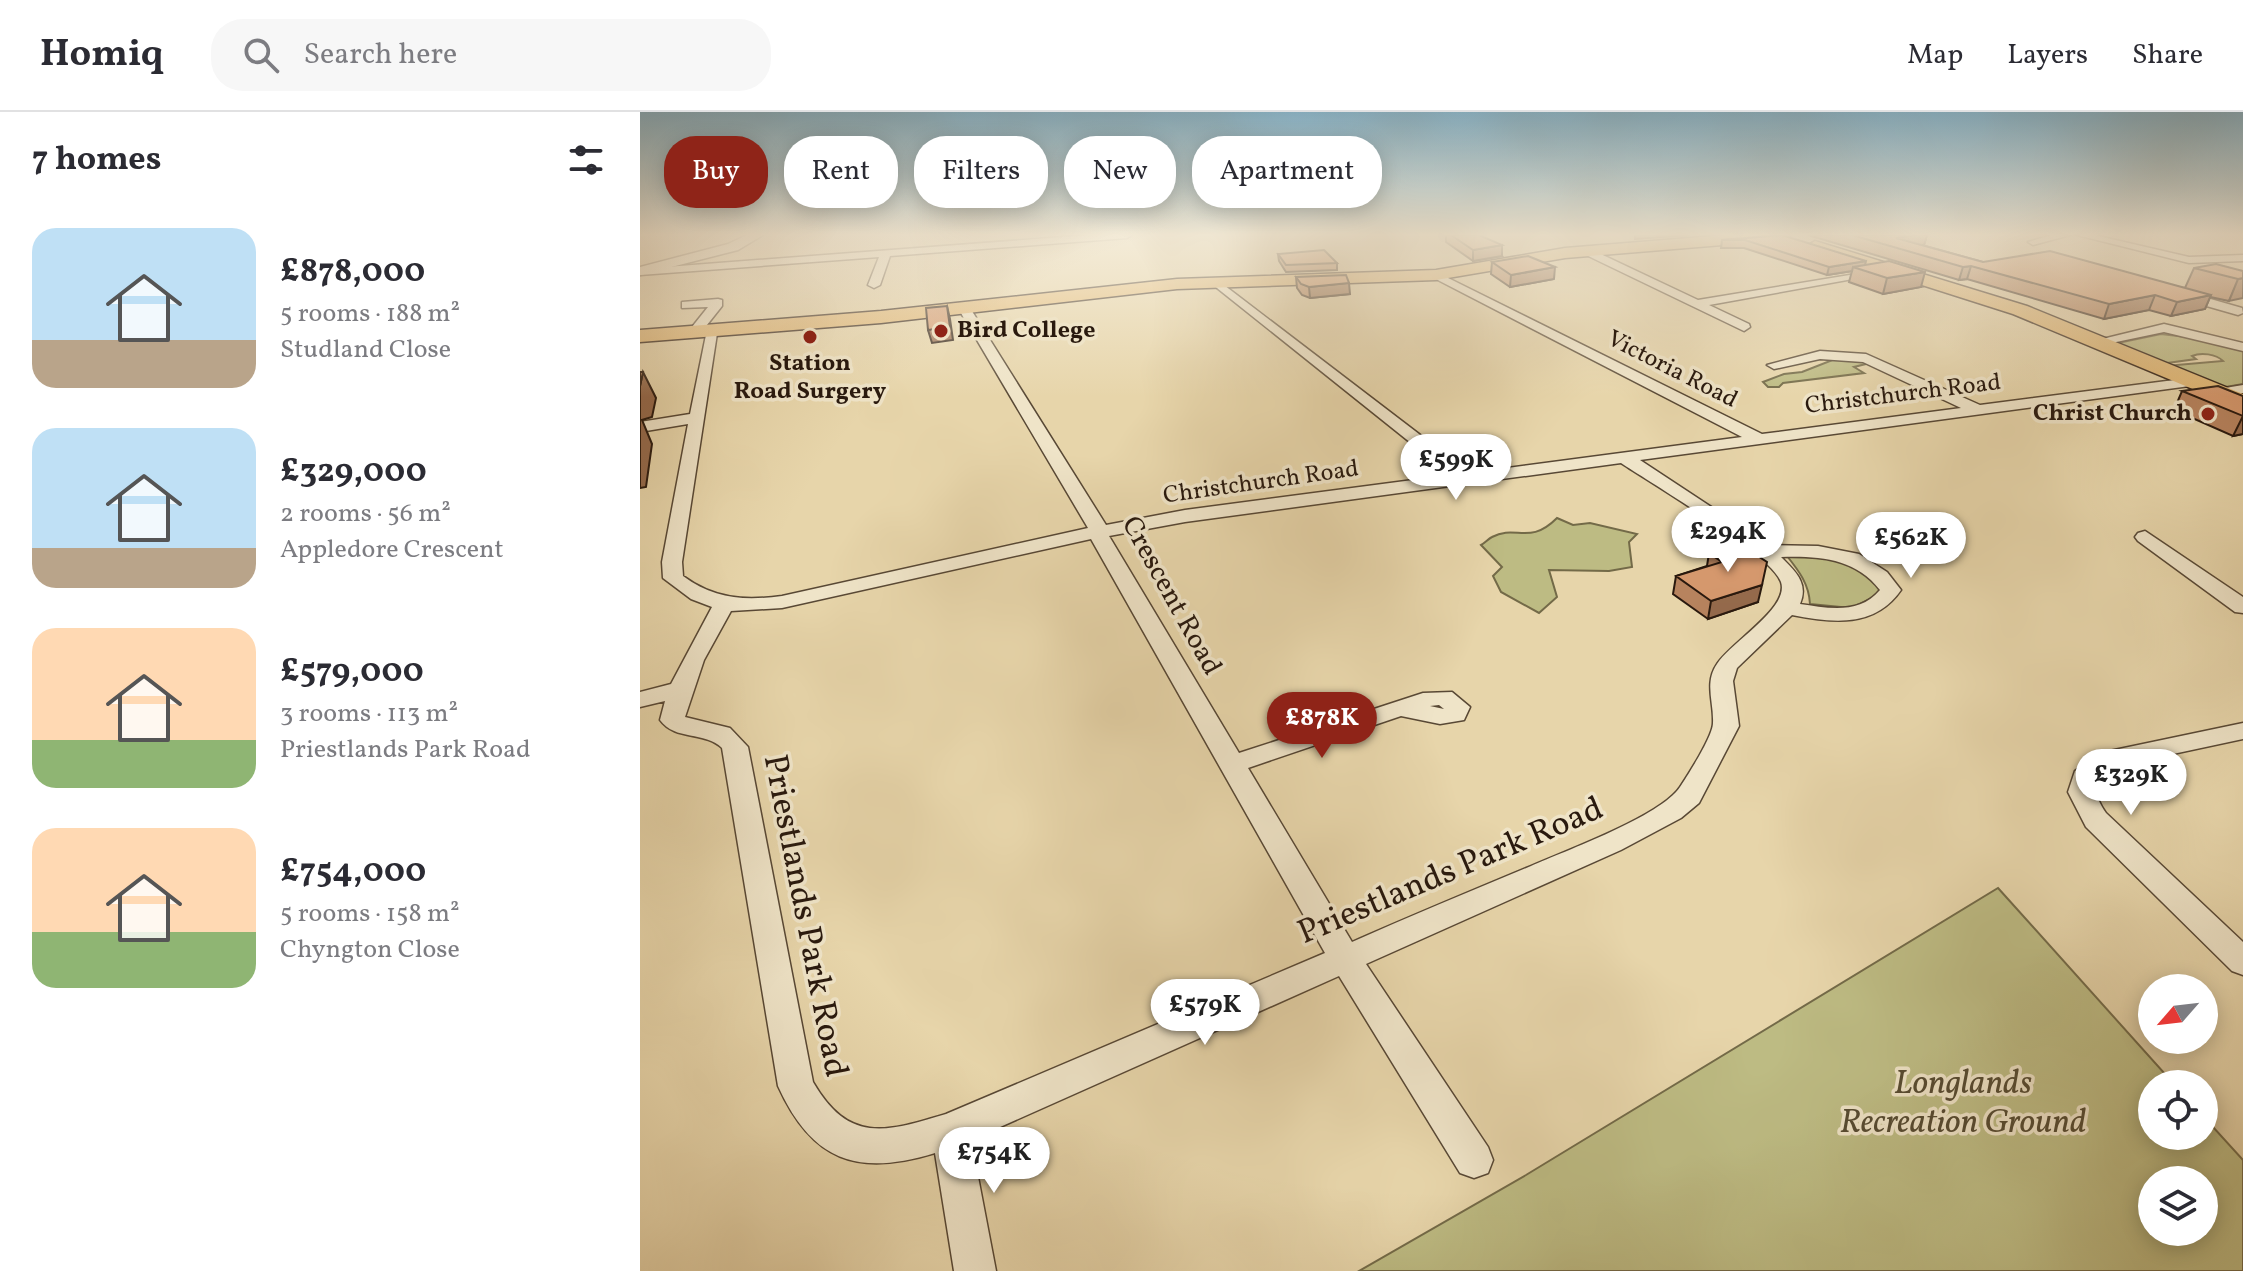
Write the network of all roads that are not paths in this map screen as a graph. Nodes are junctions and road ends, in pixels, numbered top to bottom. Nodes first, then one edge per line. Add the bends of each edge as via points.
1 (1147, 289) edge
2 (1225, 289) edge
3 (1464, 289) edge
4 (1665, 289) edge
5 (1783, 289) edge
6 (1957, 289) edge
7 (2162, 290) edge
8 (1696, 304) junction
9 (686, 305) dead end
10 (964, 308) junction
11 (1744, 327) dead end
12 (2164, 328) junction
13 (2227, 328) dead end
14 (703, 331) junction
15 (2241, 332) dead end
16 (640, 336) edge
17 (2097, 342) junction
18 (2243, 347) edge
19 (1774, 365) dead end
20 (2190, 382) junction
21 (2243, 389) edge
22 (2218, 393) junction
23 (2243, 403) edge
24 (1978, 410) junction
25 (697, 418) junction
26 (640, 427) edge
27 (1759, 439) junction
28 (1627, 459) junction
29 (1467, 479) junction
30 (1097, 532) junction
31 (2145, 537) dead end
32 (1765, 551) junction
33 (724, 605) junction
34 (2243, 607) edge
35 (1787, 608) junction
36 (683, 688) junction
37 (640, 700) edge
38 (1399, 708) dead end
39 (2243, 731) edge
40 (1232, 764) junction
41 (1344, 957) junction
42 (2243, 962) edge
43 (950, 1131) junction
44 (1474, 1160) dead end
45 (975, 1271) edge

1 - 10 main road
2 - 29 street
3 - 27 street, Victoria Road
4 - 8 street
5 - 8 street
6 - 17 main road
7 - 12 street via 2238,311
8 - 11 street
9 - 14 street via 718,303
10 - 14 main road
10 - 30 street, Crescent Road
12 - 17 street
12 - 18 street
13 - 15 street
14 - 16 main road
14 - 25 street
17 - 20 main road
19 - 24 street via 1820,355 1866,358
20 - 22 main road
20 - 24 street, Christchurch Road
21 - 22 street
22 - 23 main road
24 - 27 street, Christchurch Road
25 - 26 street
25 - 33 street via 673,578 697,596
27 - 28 street, Christchurch Road
28 - 29 street, Christchurch Road
28 - 32 street
29 - 30 street, Christchurch Road
30 - 33 street, Christchurch Road via 782,602
30 - 40 street, Crescent Road
31 - 34 street
32 - 35 street via 1791,579 1793,595
32 - 35 street via 1849,557 1883,577 1891,590 1872,610 1851,615
33 - 36 street, Priestlands Park Road
35 - 41 street, Priestlands Park Road via 1726,667 1721,681 1726,726 1689,796 1671,811 1611,843
36 - 37 street
36 - 43 street, Priestlands Park Road via 672,720 681,727 716,730 735,747 796,1086 809,1113 828,1132 854,1145 913,1143
38 - 40 street
39 - 42 street via 2109,759 2093,766 2081,790 2096,820
40 - 41 street, Crescent Road
41 - 43 street, Priestlands Park Road
41 - 44 street, Crescent Road
43 - 45 street

